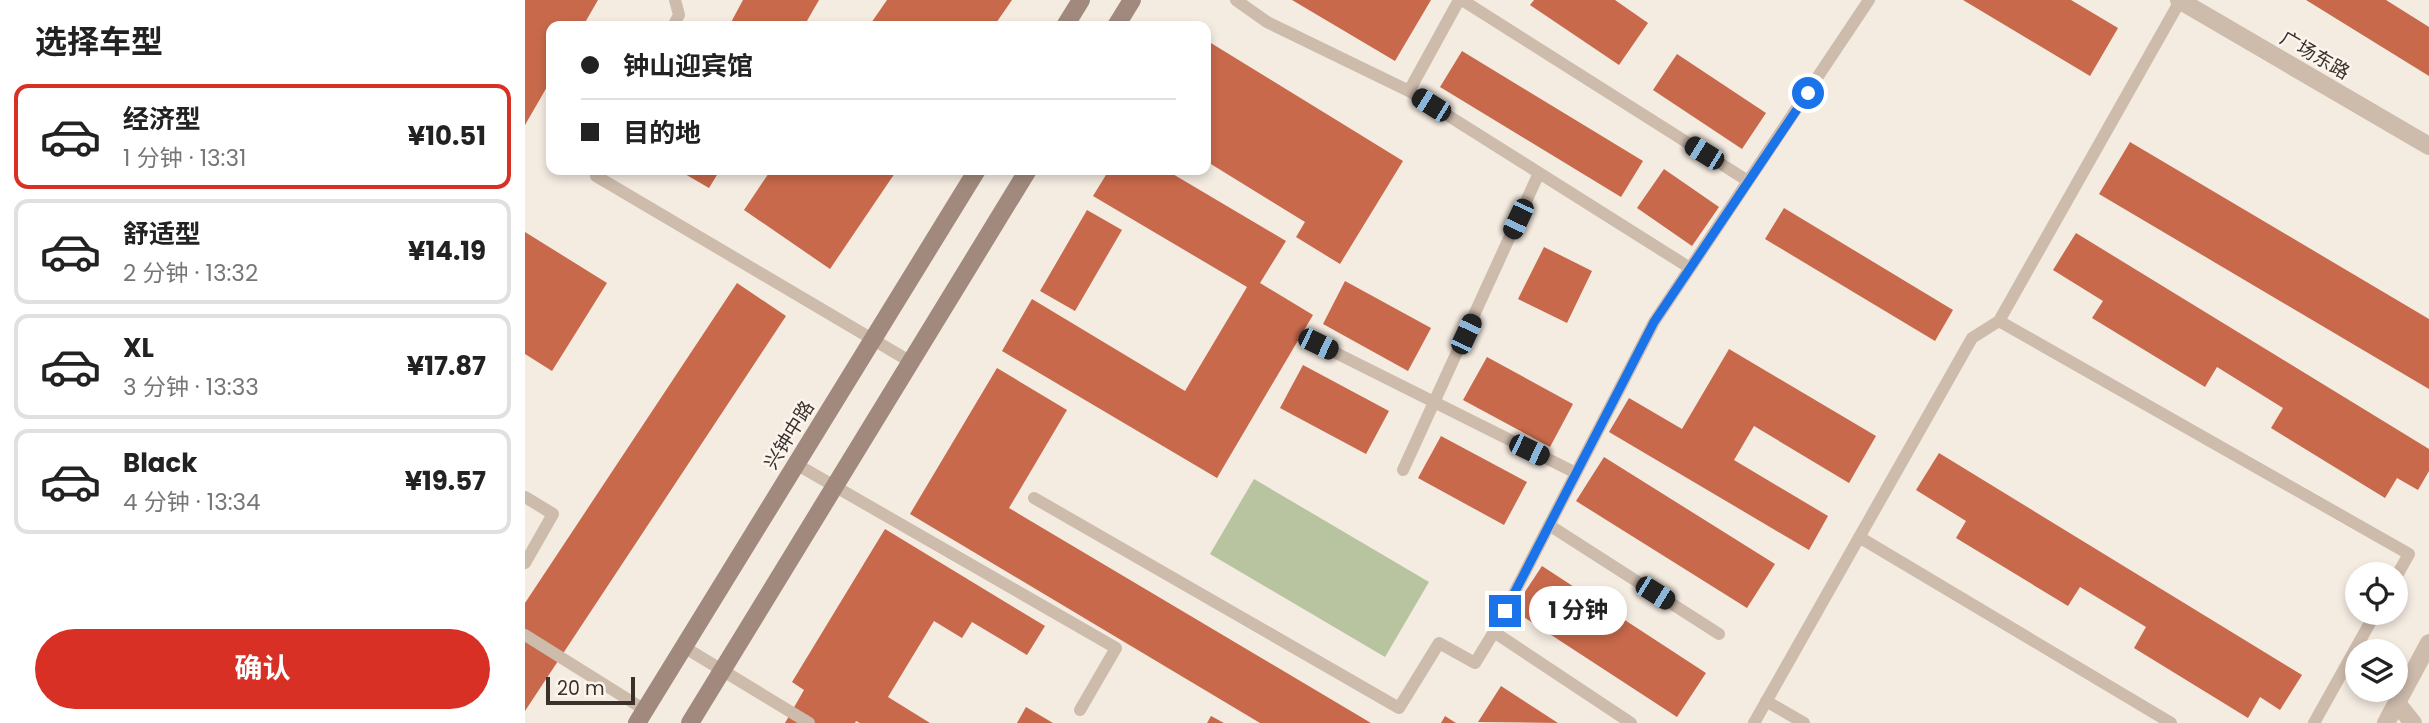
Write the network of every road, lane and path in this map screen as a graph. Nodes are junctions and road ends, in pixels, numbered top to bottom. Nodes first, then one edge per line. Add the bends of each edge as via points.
1 (675, 0) edge
2 (1081, 0) edge
3 (1132, 0) edge
4 (1236, 0) edge
5 (1461, 0) edge
6 (1870, 0) edge
7 (2180, 0) edge
8 (676, 21) edge
9 (1068, 21) edge
10 (1119, 21) edge
11 (1409, 91) junction
12 (2429, 146) edge
13 (1539, 173) junction
14 (596, 175) edge
15 (974, 175) edge
16 (1025, 175) edge
17 (1748, 181) junction
18 (1690, 268) junction
19 (1999, 321) junction
20 (873, 339) junction
21 (1318, 344) dead end
22 (911, 362) junction
23 (1434, 402) junction
24 (796, 464) junction
25 (1403, 470) dead end
26 (1576, 473) junction
27 (836, 485) junction
28 (525, 497) edge
29 (1034, 498) dead end
30 (1549, 525) junction
31 (1859, 537) junction
32 (2404, 562) edge
33 (525, 563) edge
34 (2369, 625) edge
35 (1494, 632) junction
36 (1719, 634) dead end
37 (525, 635) edge
38 (2429, 643) edge
39 (684, 647) junction
40 (723, 669) junction
41 (1766, 701) junction
42 (2397, 703) junction
43 (1080, 710) dead end
44 (641, 717) edge
45 (691, 723) edge
46 (809, 723) edge
47 (1631, 723) edge
48 (1754, 723) edge
49 (1804, 723) edge
50 (2171, 723) edge
51 (2314, 723) edge
52 (2386, 723) edge
53 (2413, 723) edge

1 - 8 lane
2 - 9 main road
3 - 10 main road
4 - 11 lane via 1267,22
5 - 11 lane
5 - 17 lane
6 - 17 lane
7 - 12 street, 广场东路
7 - 19 lane
11 - 13 lane
13 - 18 lane
13 - 23 lane
14 - 20 lane
15 - 20 main road, 兴钟中路
16 - 22 main road
17 - 18 lane
18 - 26 lane via 1654,322
19 - 31 lane via 1972,338
19 - 32 lane via 2409,554
20 - 22 lane
20 - 24 main road, 兴钟中路
21 - 23 lane
22 - 27 main road
23 - 25 lane
23 - 26 lane
24 - 27 lane
24 - 39 main road, 兴钟中路
26 - 30 lane
27 - 40 main road
27 - 43 lane via 1115,648
28 - 33 lane via 553,514
29 - 35 lane via 1399,708 1439,643 1475,663
30 - 35 lane
30 - 36 lane
31 - 41 lane
31 - 50 lane
34 - 51 lane
35 - 47 lane
37 - 44 lane
38 - 42 street
39 - 40 lane
39 - 44 main road, 兴钟中路
40 - 45 main road
40 - 46 lane
41 - 48 lane
41 - 49 lane
42 - 52 street
42 - 53 street

